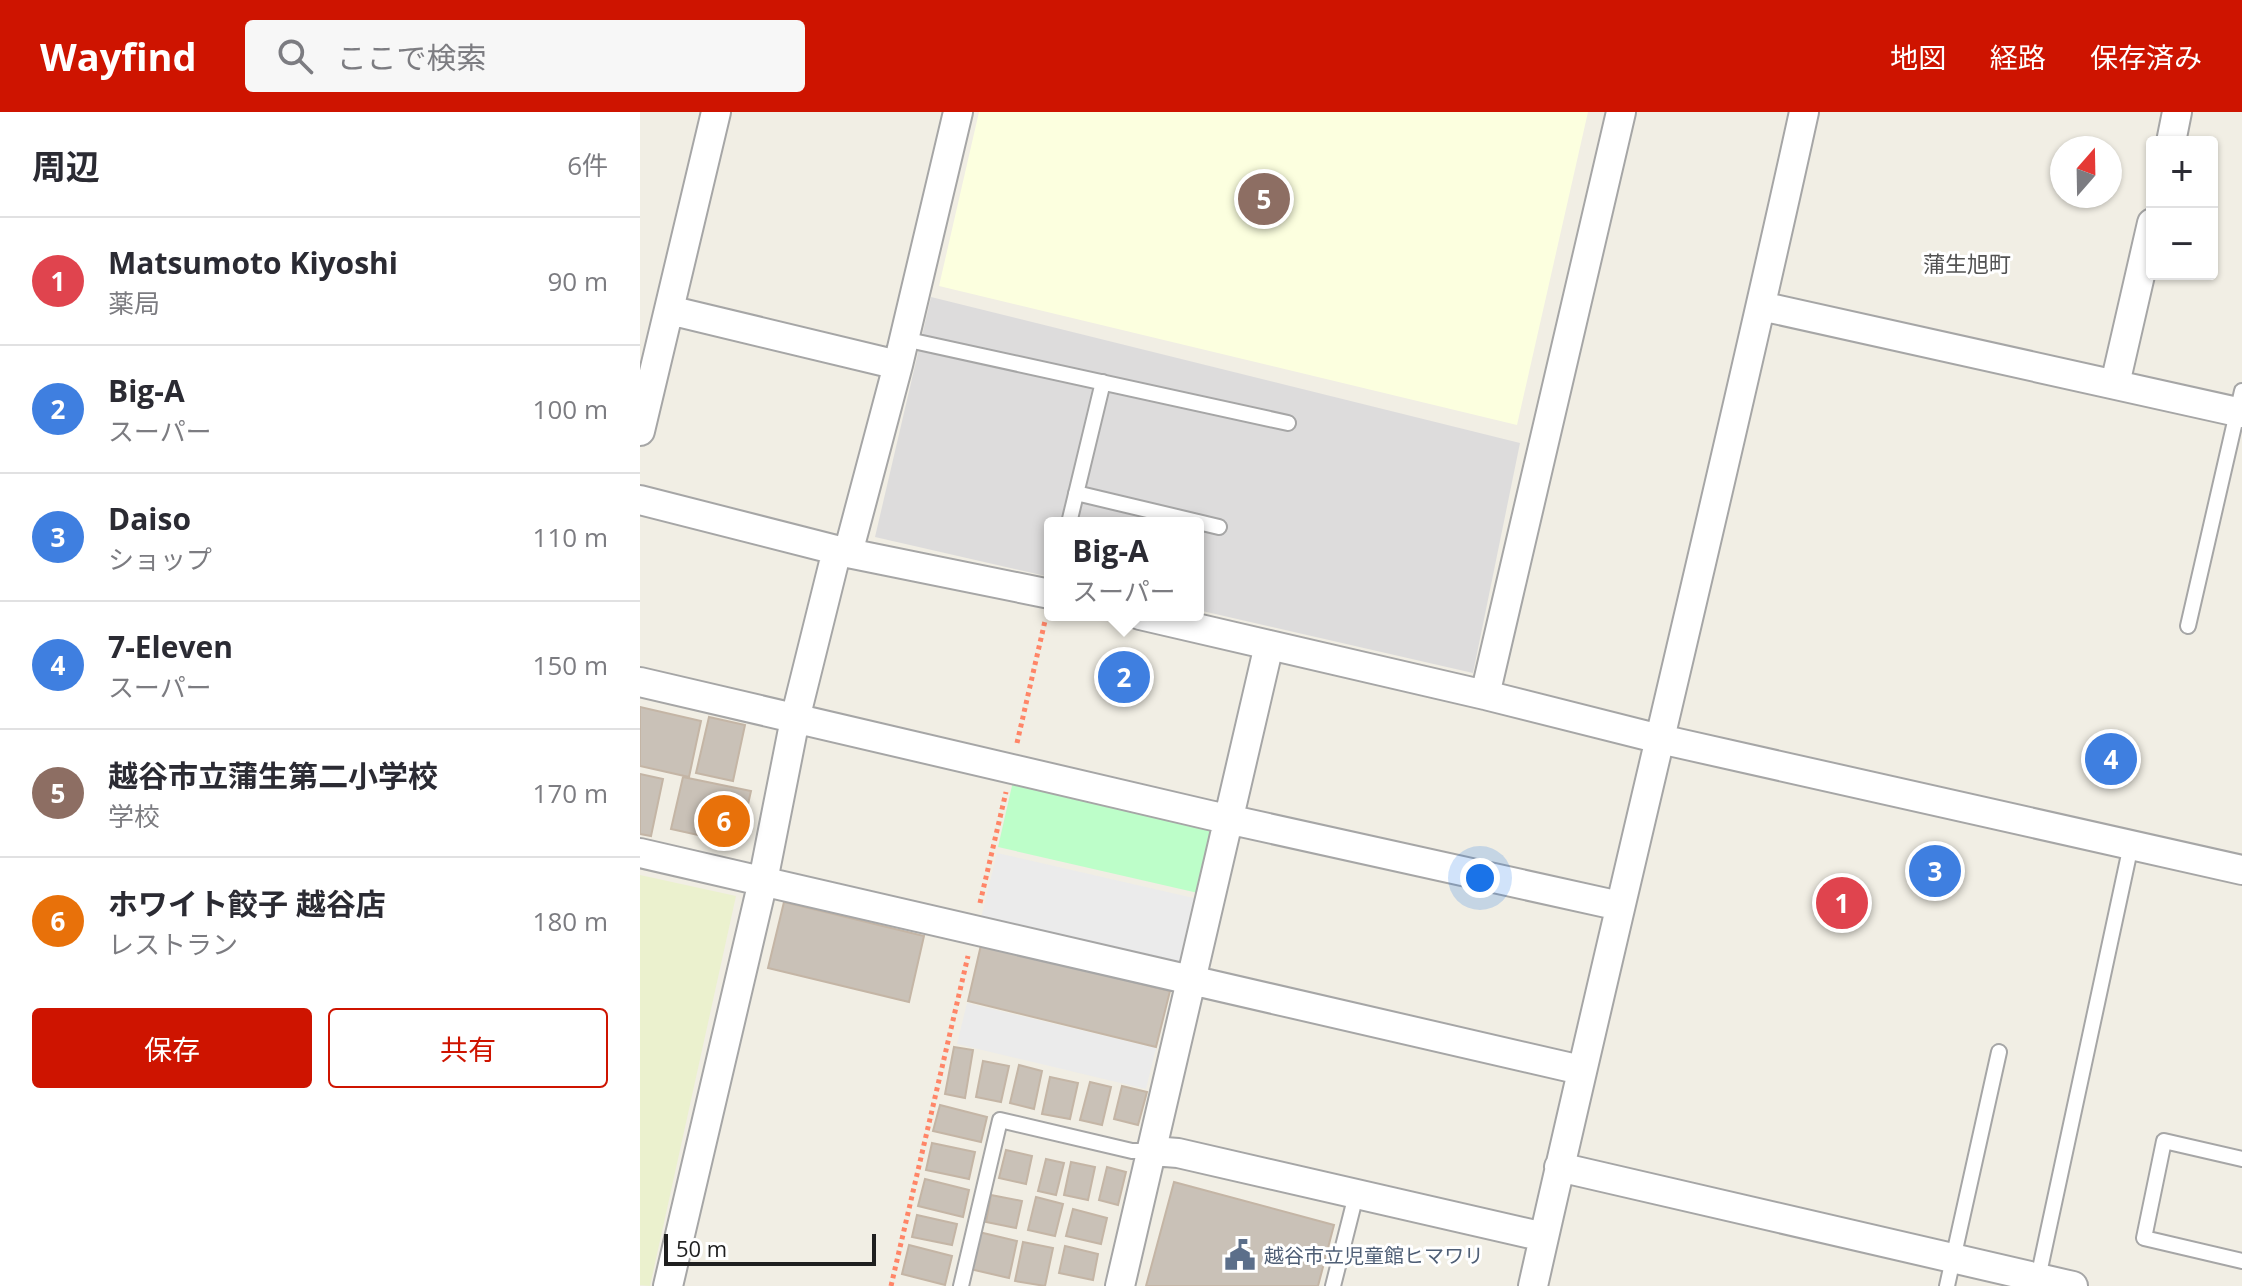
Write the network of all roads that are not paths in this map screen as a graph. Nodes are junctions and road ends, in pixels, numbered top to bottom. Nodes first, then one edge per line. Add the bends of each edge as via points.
1 (716, 112) edge
2 (958, 112) edge
3 (1621, 112) edge
4 (1804, 112) edge
5 (2177, 112) edge
6 (2172, 136) edge
7 (2146, 249) edge
8 (1761, 306) junction
9 (669, 310) junction
10 (901, 352) junction
11 (1103, 382) junction
12 (2115, 384) junction
13 (2240, 406) edge
14 (1288, 423) dead end
15 (640, 431) edge
16 (1076, 493) junction
17 (640, 500) edge
18 (1070, 517) edge
19 (1177, 517) edge
20 (1204, 523) edge
21 (1219, 527) dead end
22 (843, 551) junction
23 (1044, 593) edge
24 (1166, 621) edge
25 (2188, 626) dead end
26 (1269, 645) junction
27 (640, 682) edge
28 (1485, 695) junction
29 (795, 719) junction
30 (1660, 739) junction
31 (1227, 819) junction
32 (2131, 845) junction
33 (640, 853) edge
34 (2242, 870) edge
35 (763, 881) junction
36 (1620, 906) junction
37 (1192, 981) junction
38 (1999, 1052) dead end
39 (1581, 1070) junction
40 (1152, 1151) junction
41 (2242, 1159) edge
42 (1559, 1167) junction
43 (1356, 1195) junction
44 (1544, 1237) junction
45 (1954, 1258) junction
46 (2242, 1261) edge
47 (2051, 1283) edge
48 (668, 1286) edge
49 (961, 1286) edge
50 (1120, 1286) edge
51 (1333, 1286) edge
52 (1533, 1286) edge
53 (1947, 1286) edge

1 - 9 street
2 - 10 street
3 - 28 street
4 - 8 street
5 - 6 street
7 - 12 street
8 - 12 street
8 - 30 street
9 - 10 street
9 - 15 street
10 - 11 lane
10 - 22 street
11 - 14 lane
11 - 16 lane
12 - 13 street
13 - 25 lane
16 - 18 lane
16 - 19 lane
17 - 22 street
20 - 21 lane
22 - 23 street
22 - 29 street
24 - 26 street
26 - 28 street
26 - 31 street
27 - 29 street
28 - 30 street
29 - 31 street
29 - 35 street
30 - 32 street
30 - 36 street
31 - 36 street
31 - 37 street
32 - 34 street
32 - 47 lane
33 - 35 street
35 - 37 street
35 - 48 street
36 - 39 street
37 - 39 street
37 - 40 street
38 - 45 lane
39 - 42 street
40 - 43 street
40 - 49 lane via 1000,1120
40 - 50 street
41 - 46 lane via 2164,1141 2144,1238
42 - 44 street
42 - 45 street
43 - 44 street
43 - 51 lane
44 - 52 street
45 - 47 street
45 - 53 lane

